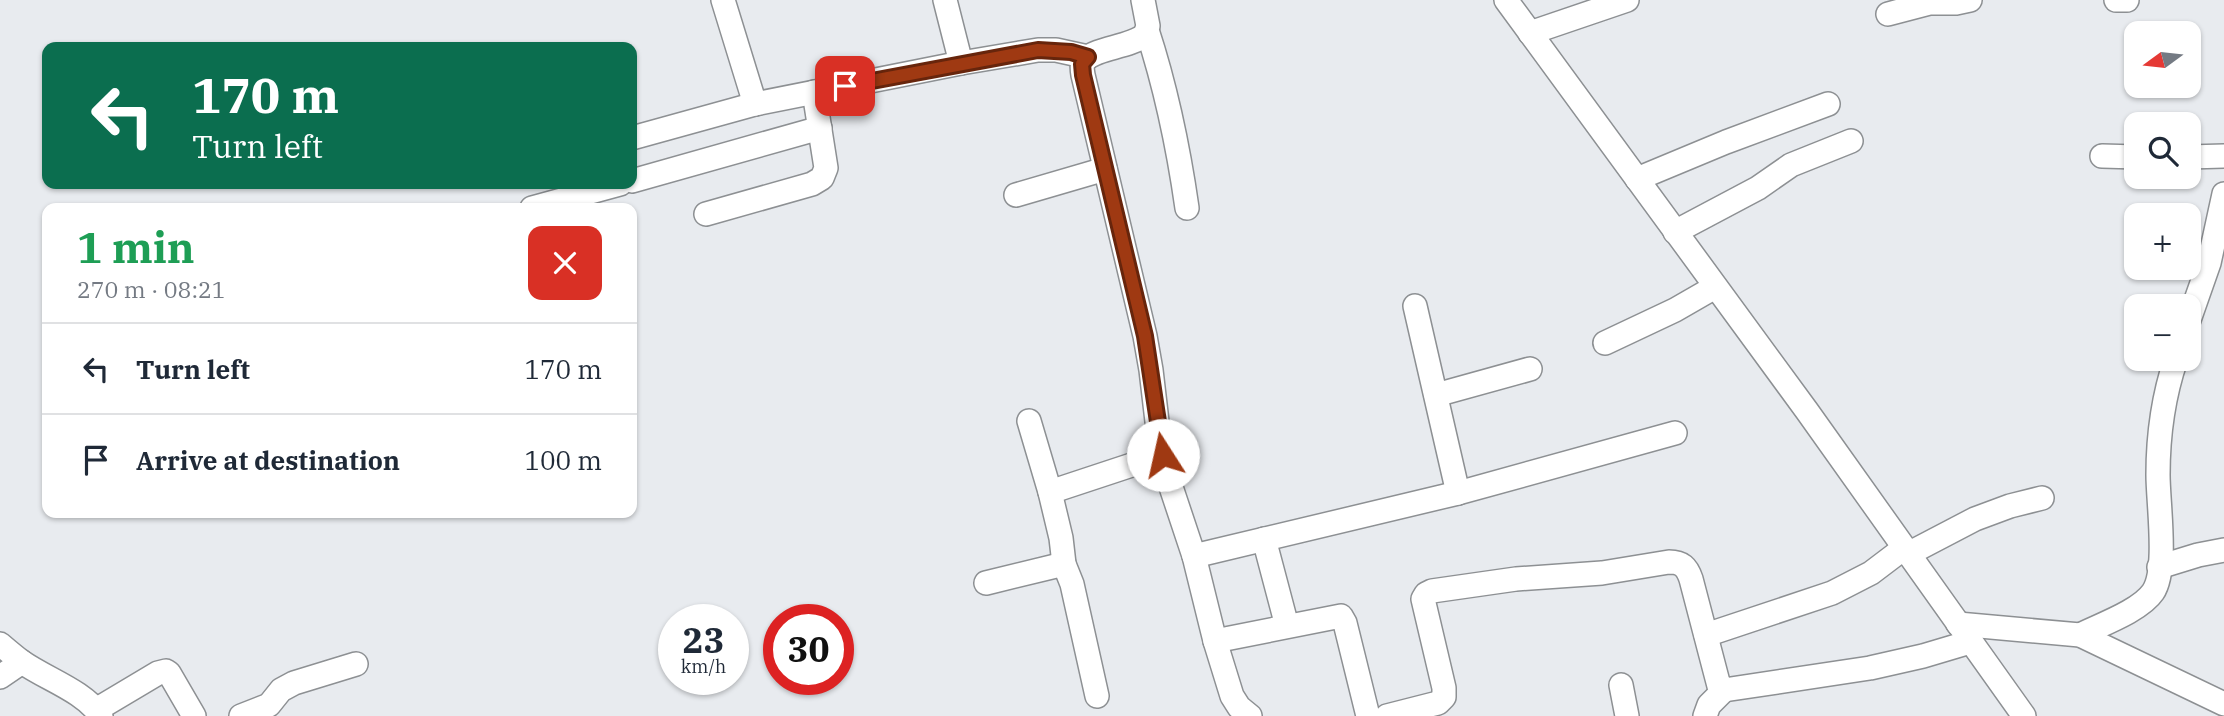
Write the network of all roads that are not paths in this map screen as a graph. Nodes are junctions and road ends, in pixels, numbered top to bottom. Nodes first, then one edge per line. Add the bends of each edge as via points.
1 (723, 0) edge
2 (945, 0) edge
3 (1143, 0) edge
4 (1506, 0) edge
5 (1627, 0) edge
6 (1970, 0) edge
7 (2116, 0) edge
8 (2127, 0) edge
9 (1929, 1) edge
10 (1888, 14) dead end
11 (1147, 30) junction
12 (1530, 33) junction
13 (1088, 57) junction
14 (961, 63) junction
15 (814, 92) junction
16 (755, 104) junction
17 (1828, 104) dead end
18 (820, 128) junction
19 (637, 137) edge
20 (1851, 141) dead end
21 (2102, 156) dead end
22 (2224, 156) edge
23 (2124, 157) edge
24 (2201, 157) edge
25 (1105, 169) junction
26 (1637, 179) junction
27 (637, 180) edge
28 (602, 189) edge
29 (2224, 194) edge
30 (1016, 195) dead end
31 (551, 203) edge
32 (1186, 208) dead end
33 (706, 214) dead end
34 (1675, 232) junction
35 (1715, 287) junction
36 (2198, 294) edge
37 (1415, 306) dead end
38 (1605, 343) dead end
39 (1530, 369) dead end
40 (2172, 371) edge
41 (1436, 395) junction
42 (1029, 421) dead end
43 (1675, 433) dead end
44 (1163, 455) junction
45 (1050, 492) junction
46 (1458, 493) junction
47 (2042, 499) dead end
48 (1264, 540) junction
49 (2224, 550) edge
50 (1906, 551) junction
51 (1194, 556) junction
52 (1064, 564) junction
53 (2159, 567) junction
54 (986, 583) dead end
55 (1287, 626) junction
56 (1964, 633) junction
57 (1706, 635) junction
58 (2080, 635) junction
59 (1215, 641) junction
60 (0, 644) edge
61 (22, 662) junction
62 (356, 664) dead end
63 (0, 677) edge
64 (1621, 685) dead end
65 (1724, 690) junction
66 (1097, 696) dead end
67 (2224, 704) edge
68 (98, 713) edge
69 (194, 716) edge
70 (241, 716) edge
71 (1250, 716) edge
72 (1368, 716) edge
73 (1390, 716) edge
74 (1627, 716) edge
75 (1705, 716) edge
76 (2024, 716) edge

1 - 16 street
2 - 14 street
3 - 11 street
4 - 12 street
5 - 12 street
6 - 9 street
7 - 8 street
9 - 10 street
11 - 13 street via 1137,40
11 - 32 street via 1164,81
12 - 26 street
13 - 14 street via 1038,50
13 - 25 street via 1082,64 1083,75
14 - 15 street
15 - 16 street
15 - 18 street
16 - 19 street
17 - 26 street
18 - 27 street
18 - 33 street via 826,168 822,178
20 - 34 street via 1791,165
21 - 23 street
22 - 24 street
25 - 30 street
25 - 44 street via 1145,336
26 - 34 street
28 - 31 street
29 - 36 street
34 - 35 street
35 - 38 street
35 - 50 street
37 - 41 street
39 - 41 street
40 - 53 street via 2160,438
41 - 46 street
42 - 45 street
43 - 46 street
44 - 45 street
44 - 51 street
45 - 52 street
46 - 48 street
47 - 50 street via 1975,519
48 - 51 street
48 - 55 street
49 - 53 street
50 - 56 street
50 - 57 street via 1832,593
51 - 59 street
52 - 54 street
52 - 66 street
53 - 58 street via 2158,583 2146,601
55 - 59 street
55 - 72 street via 1342,617
56 - 58 street
56 - 65 street via 1923,656
56 - 76 street
57 - 65 street via 1719,686
57 - 73 street via 1688,571 1675,562 1432,591 1423,599 1444,697 1438,703
58 - 67 street
59 - 71 street via 1232,696
60 - 61 street
61 - 63 street
61 - 68 street via 69,689
62 - 70 street via 294,683 269,705
64 - 74 street
65 - 75 street
68 - 69 street via 166,671

